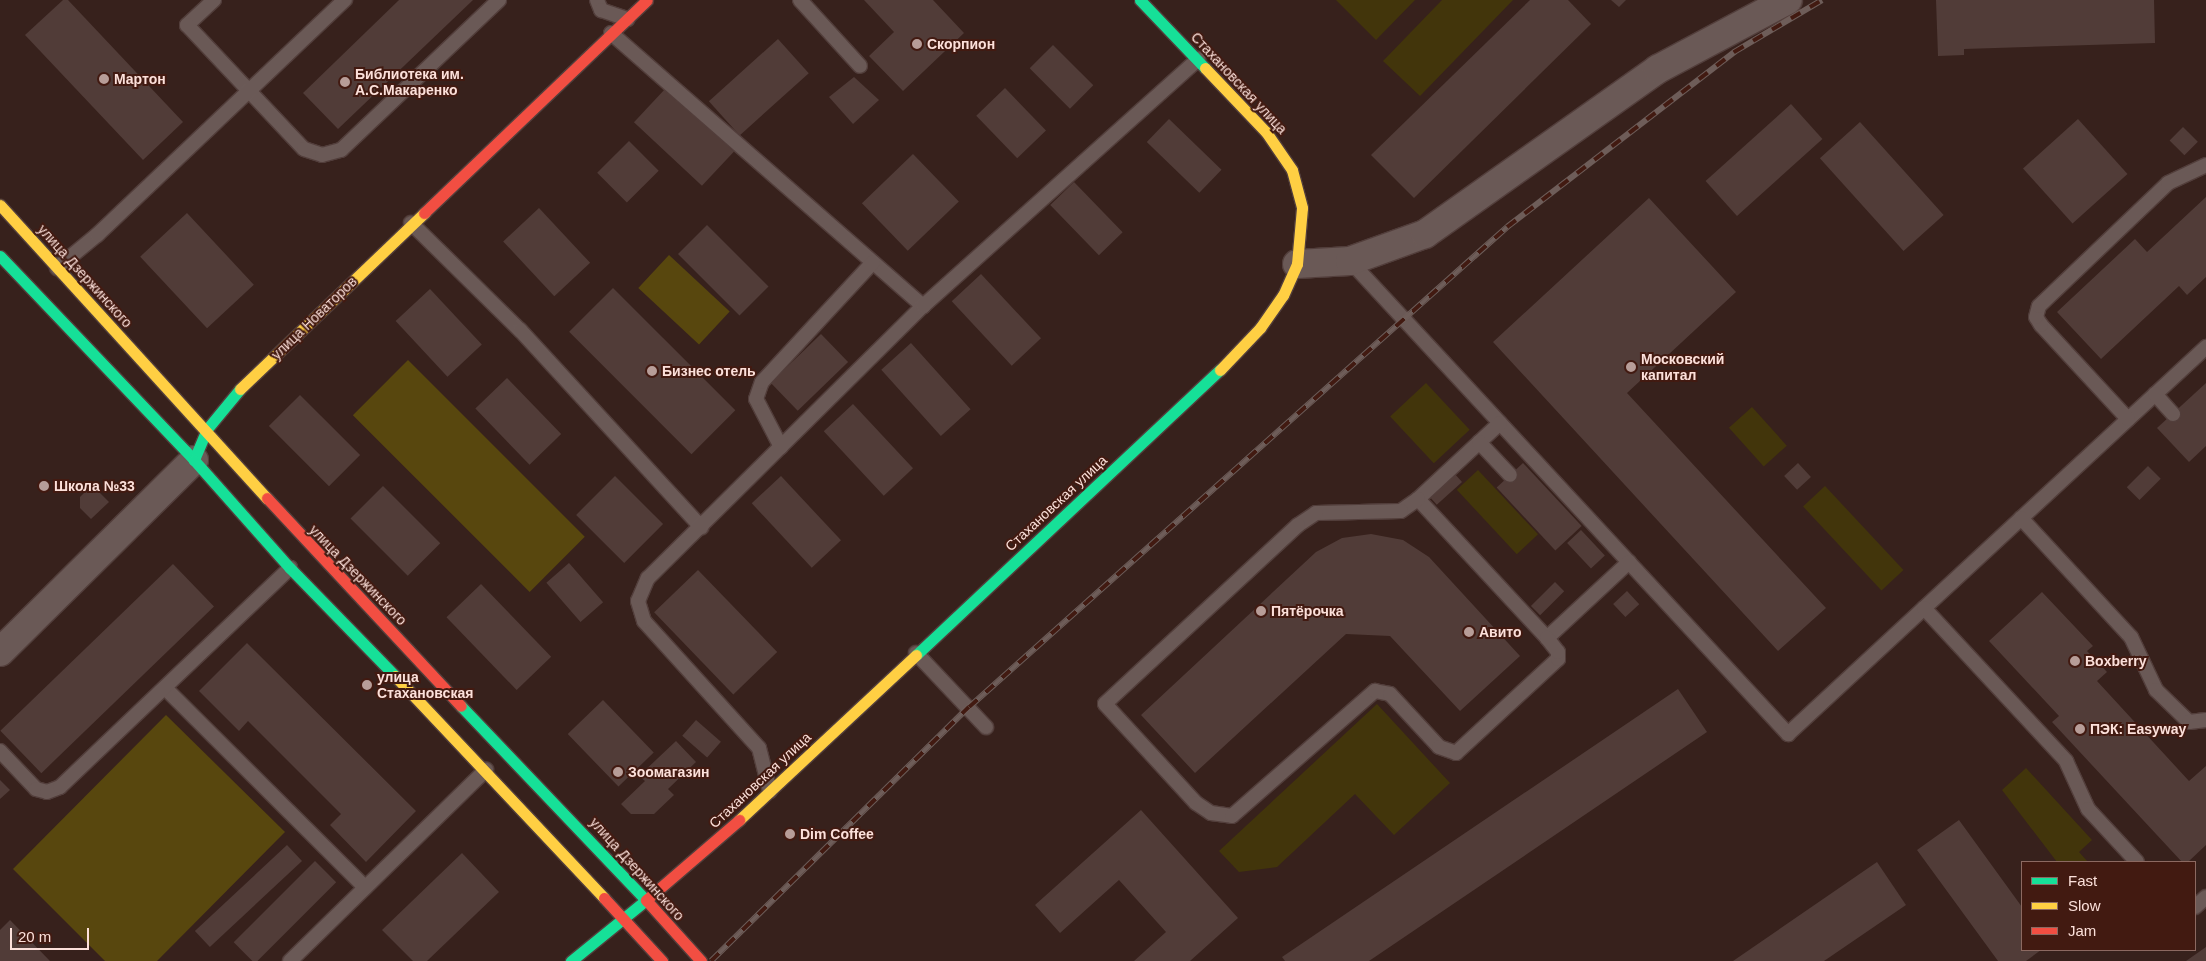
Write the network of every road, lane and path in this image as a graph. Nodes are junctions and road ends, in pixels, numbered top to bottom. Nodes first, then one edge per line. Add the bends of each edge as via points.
1 (214, 0) edge
2 (345, 0) edge
3 (498, 0) edge
4 (597, 0) edge
5 (647, 0) edge
6 (800, 0) edge
7 (1140, 0) edge
8 (1788, 0) edge
9 (627, 19) junction
10 (612, 33) junction
11 (1198, 59) junction
12 (860, 66) dead end
13 (250, 92) junction
14 (2206, 165) edge
15 (0, 204) edge
16 (411, 223) junction
17 (0, 256) edge
18 (1350, 261) junction
19 (874, 262) junction
20 (1297, 264) junction
21 (57, 268) junction
22 (923, 306) junction
23 (2206, 347) edge
24 (2155, 394) junction
25 (2173, 414) dead end
26 (2128, 419) junction
27 (1500, 423) junction
28 (207, 429) junction
29 (1480, 442) junction
30 (781, 447) junction
31 (194, 460) junction
32 (1510, 475) dead end
33 (1418, 499) junction
34 (2021, 518) junction
35 (701, 527) junction
36 (1629, 562) junction
37 (290, 568) junction
38 (1924, 608) junction
39 (1547, 638) junction
40 (0, 652) edge
41 (916, 653) junction
42 (166, 689) junction
43 (2206, 720) edge
44 (986, 727) dead end
45 (0, 752) edge
46 (486, 770) junction
47 (770, 791) junction
48 (2136, 861) edge
49 (365, 887) junction
50 (2206, 897) edge
51 (646, 900) junction
52 (2196, 905) edge
53 (623, 918) junction
54 (290, 961) edge
55 (571, 961) edge
56 (662, 961) edge
57 (700, 961) edge

1 - 13 lane via 187,25
2 - 13 lane
3 - 13 lane via 341,150 322,155 304,149
4 - 9 lane via 601,10
5 - 9 main road, улица Новаторов
6 - 12 lane
7 - 11 main road, Стахановская улица
8 - 18 street via 1658,69 1425,234
9 - 10 main road, улица Новаторов
10 - 16 main road, улица Новаторов
10 - 19 lane
11 - 20 main road, Стахановская улица via 1266,132 1292,170 1302,208
11 - 22 lane
13 - 21 lane
14 - 26 lane via 2168,183 2039,306 2036,317 2041,325
15 - 21 main road, улица Дзержинского
16 - 28 main road, улица Новаторов via 242,387
16 - 35 lane via 520,330
17 - 31 main road
18 - 20 street
18 - 27 lane
19 - 22 lane
19 - 30 lane via 762,382 756,399
20 - 41 main road, Стахановская улица via 1283,296 1260,328 1204,386
21 - 28 main road, улица Дзержинского
22 - 30 lane
23 - 24 lane
24 - 25 lane
24 - 26 lane
26 - 34 lane
27 - 29 lane
27 - 36 lane
28 - 31 main road, улица Новаторов
28 - 51 main road, улица Дзержинского via 314,552
29 - 32 lane
29 - 33 lane
30 - 35 lane
31 - 37 main road
31 - 40 street, улица Новаторов
33 - 39 lane
33 - 39 lane via 1401,511 1331,510 1310,517 1105,704 1196,803 1211,813 1232,816 1375,691 1390,694 1439,747 1456,753 1558,659 1558,652
34 - 38 lane
34 - 43 lane via 2131,637 2156,690 2189,722
35 - 47 lane via 648,578 638,601 644,621 759,748
36 - 38 lane via 1788,734
36 - 39 lane
37 - 42 lane
37 - 46 main road
38 - 48 lane via 2066,761 2085,804
41 - 44 lane
41 - 47 main road, Стахановская улица
42 - 45 lane via 60,787 47,792 36,789
42 - 49 lane
46 - 49 lane
46 - 53 main road
47 - 51 main road, Стахановская улица via 692,864
49 - 54 lane
50 - 52 lane
51 - 53 main road, Стахановская улица
51 - 57 main road, улица Дзержинского
53 - 55 main road, Стахановская улица
53 - 56 main road

